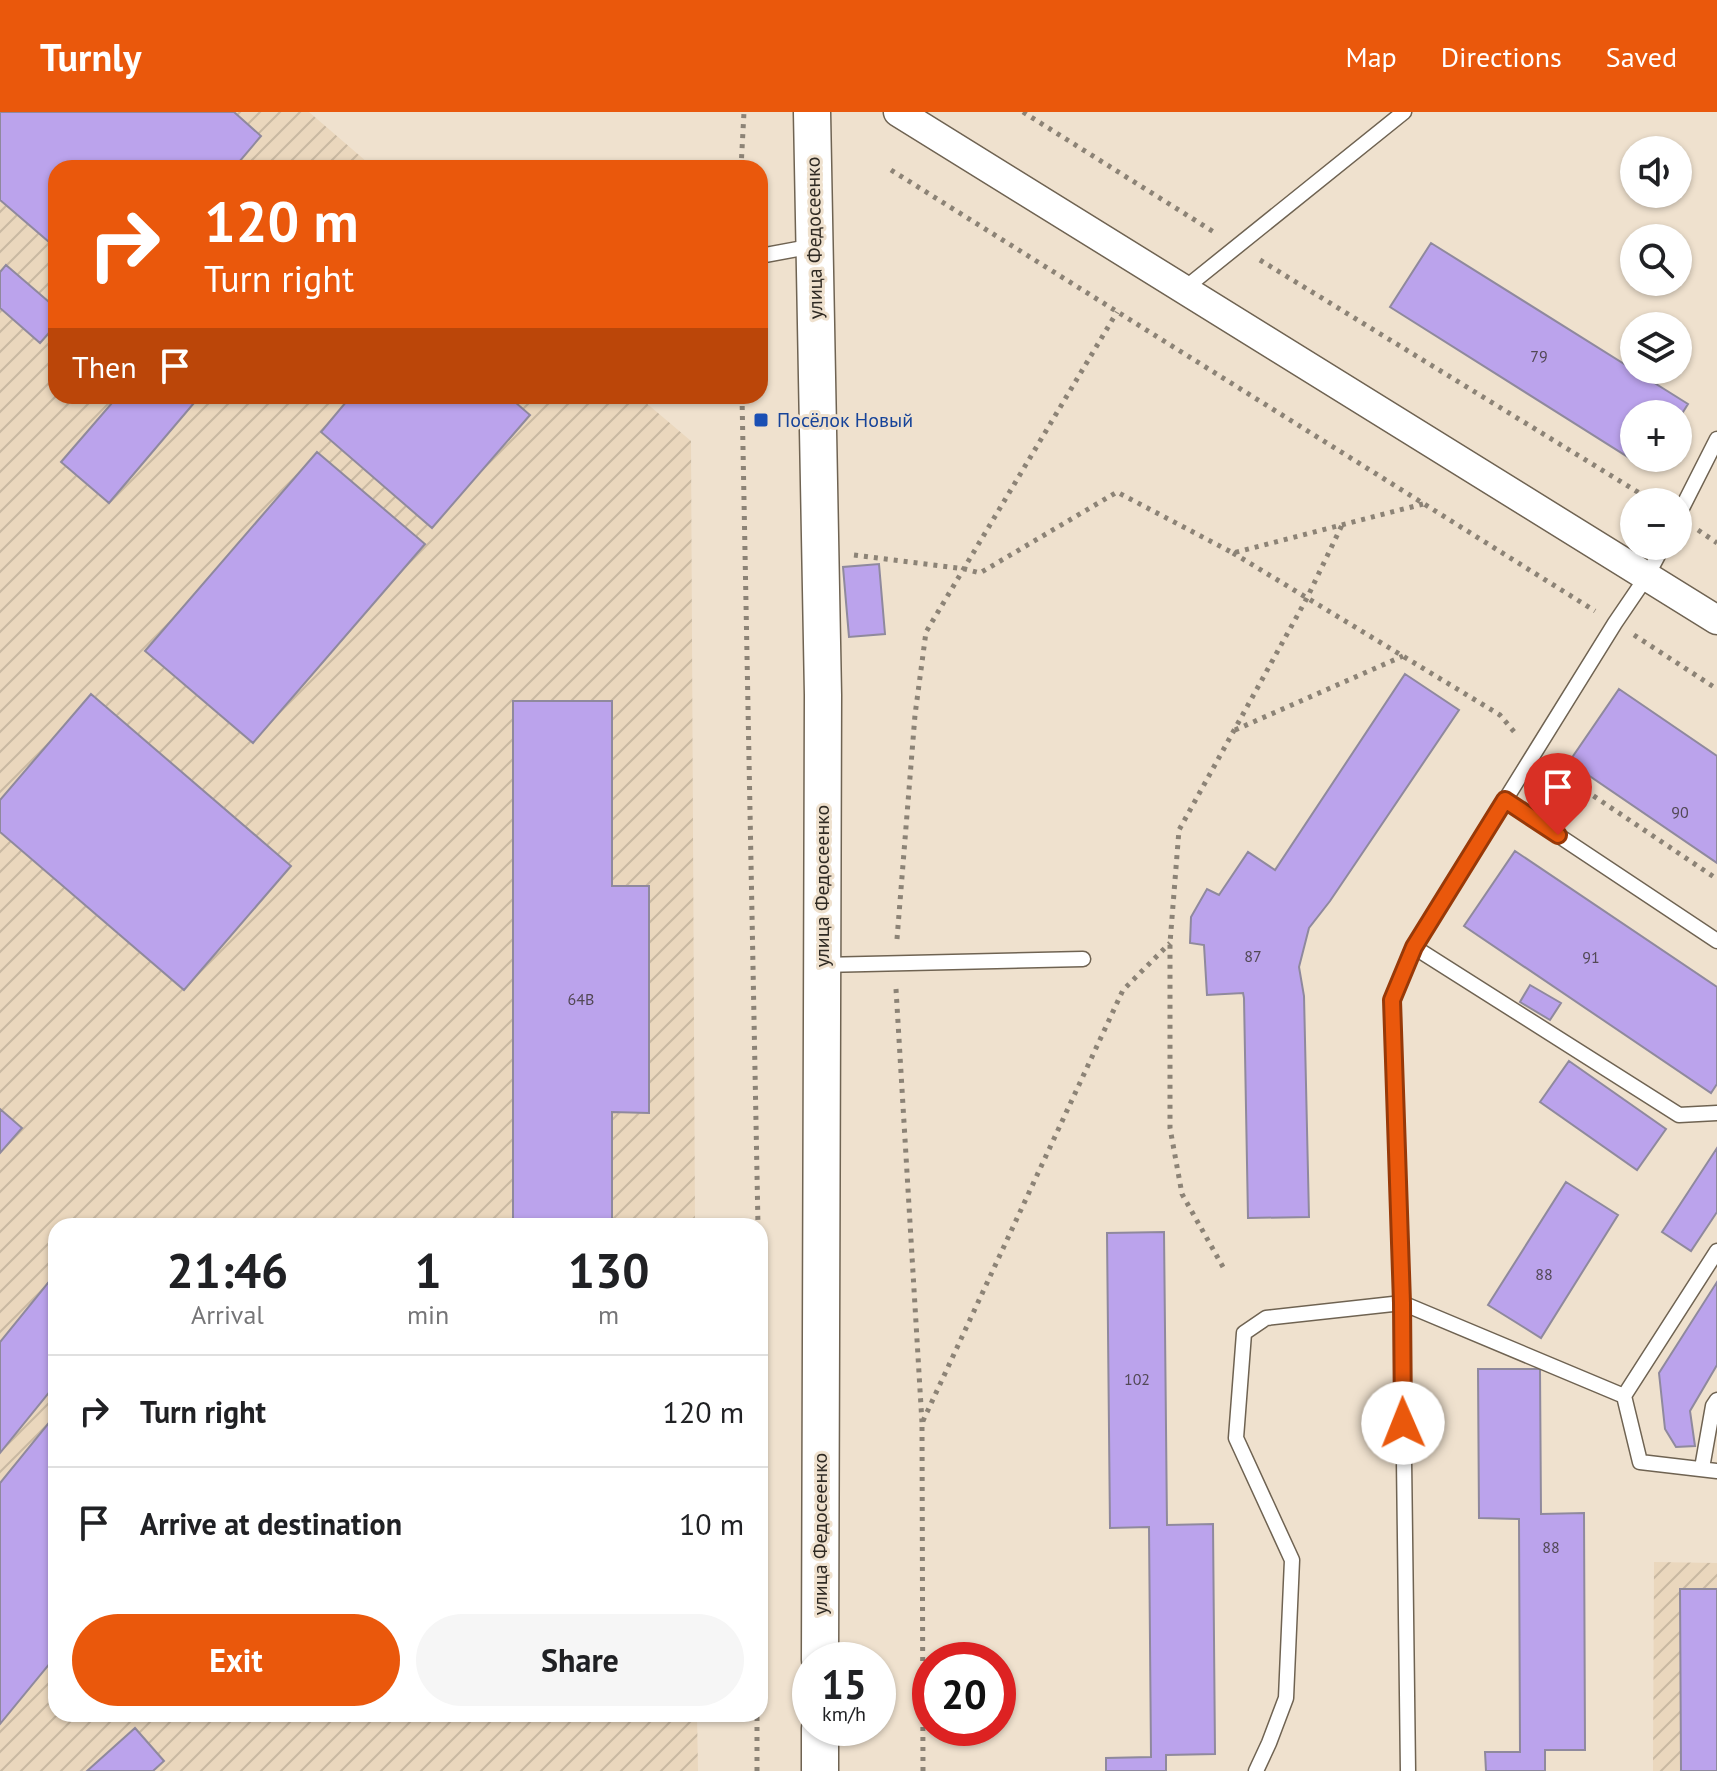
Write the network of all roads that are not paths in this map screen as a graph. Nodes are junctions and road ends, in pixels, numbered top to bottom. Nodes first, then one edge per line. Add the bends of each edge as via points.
1 (812, 112) edge
2 (898, 112) edge
3 (1404, 112) edge
4 (814, 246) junction
5 (768, 255) edge
6 (1184, 289) junction
7 (1717, 439) edge
8 (1692, 488) edge
9 (1656, 560) edge
10 (1647, 576) junction
11 (1717, 620) edge
12 (1505, 800) junction
13 (1717, 941) edge
14 (1414, 947) junction
15 (1083, 959) dead end
16 (821, 965) junction
17 (1717, 1113) edge
18 (1717, 1251) edge
19 (1402, 1303) junction
20 (1624, 1396) junction
21 (1717, 1400) edge
22 (1709, 1470) edge
23 (820, 1642) edge
24 (820, 1746) edge
25 (820, 1771) edge
26 (1256, 1771) edge
27 (1408, 1771) edge

1 - 4 street, улица Федосеенко
2 - 6 street
3 - 6 lane
4 - 5 lane
4 - 16 street, улица Федосеенко via 821,551
6 - 10 street
7 - 8 lane
9 - 10 lane
10 - 11 street
10 - 12 lane
12 - 13 lane
12 - 14 lane
14 - 17 lane via 1679,1115
14 - 19 lane via 1392,1000
15 - 16 lane
16 - 23 street, улица Федосеенко
18 - 20 lane
19 - 20 lane
19 - 26 lane via 1266,1318 1244,1333 1236,1438 1292,1560 1286,1698
19 - 27 lane
20 - 22 lane via 1640,1462
21 - 22 lane
24 - 25 street

